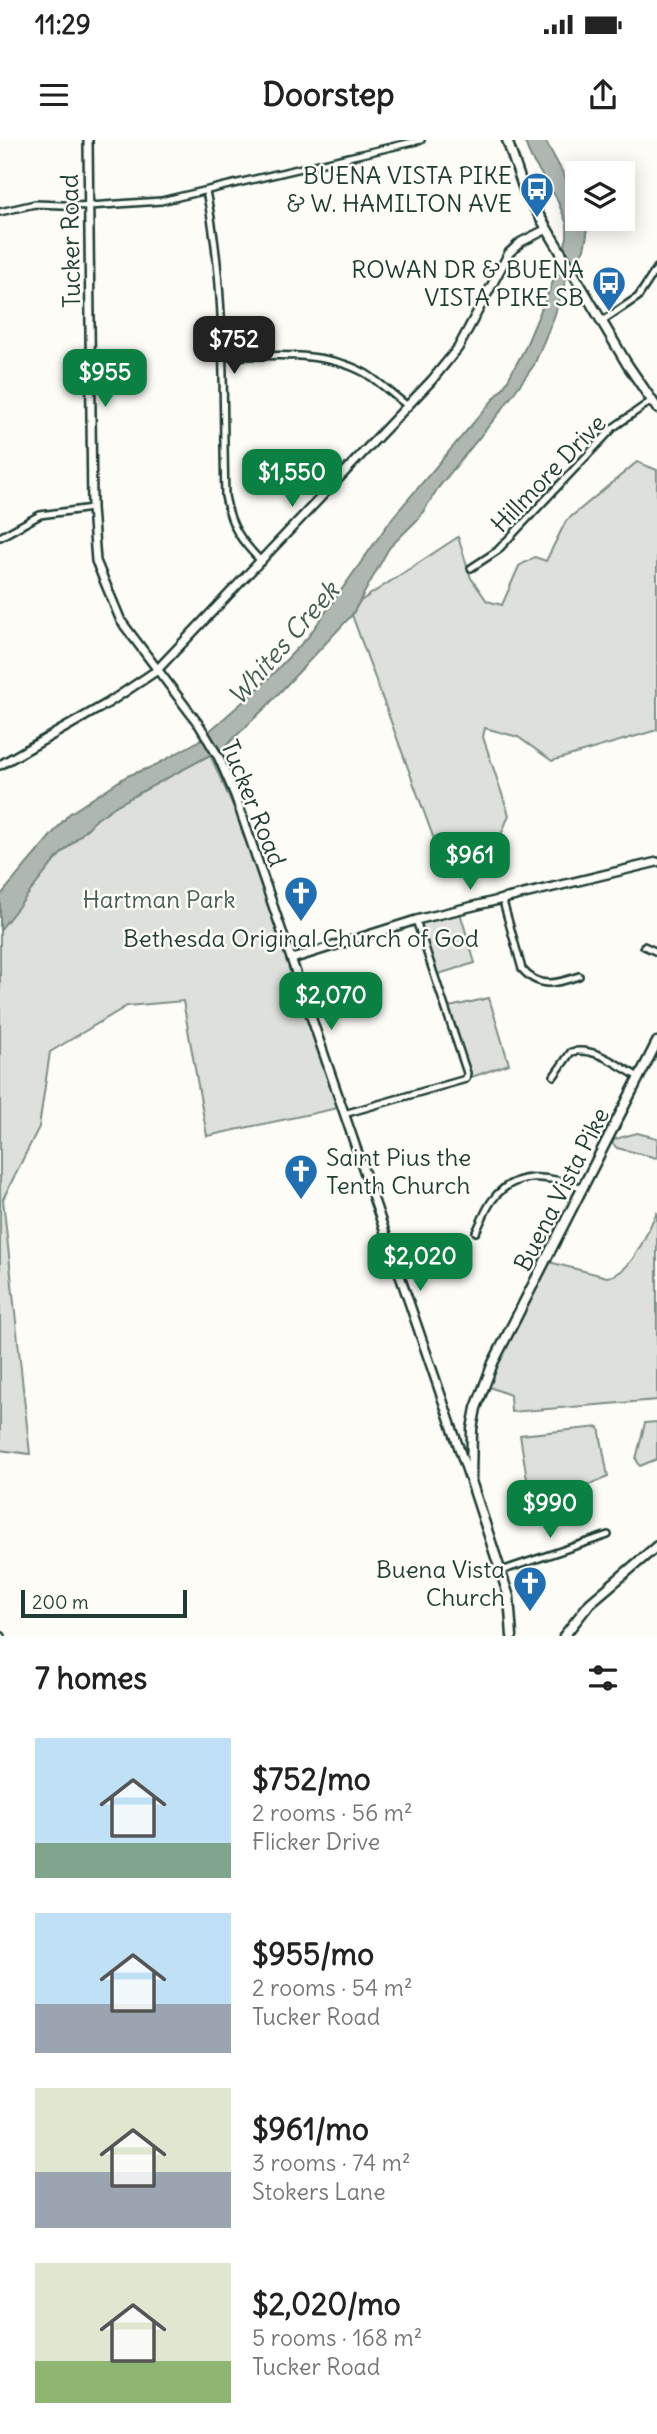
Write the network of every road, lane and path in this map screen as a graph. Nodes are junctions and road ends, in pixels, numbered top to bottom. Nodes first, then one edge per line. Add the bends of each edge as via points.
1 (88, 140) edge
2 (421, 140) edge
3 (507, 140) edge
4 (206, 191) junction
5 (89, 206) junction
6 (0, 212) edge
7 (549, 232) junction
8 (657, 268) edge
9 (650, 279) junction
10 (657, 284) edge
11 (602, 321) junction
12 (221, 357) junction
13 (654, 405) edge
14 (408, 406) junction
15 (92, 508) junction
16 (0, 537) edge
17 (262, 562) junction
18 (471, 568) dead end
19 (156, 671) junction
20 (0, 765) edge
21 (657, 862) edge
22 (502, 898) junction
23 (416, 920) junction
24 (645, 946) dead end
25 (657, 952) edge
26 (292, 959) junction
27 (579, 976) dead end
28 (657, 1042) edge
29 (554, 1076) dead end
30 (639, 1077) junction
31 (344, 1114) junction
32 (583, 1188) junction
33 (476, 1232) dead end
34 (471, 1481) junction
35 (608, 1535) dead end
36 (657, 1546) edge
37 (501, 1570) junction
38 (512, 1636) edge
39 (564, 1636) edge

1 - 5 street, Tucker Road
2 - 4 street
3 - 7 main road via 524,190
4 - 5 street via 142,203
4 - 12 street via 218,255
5 - 6 street via 35,204
5 - 15 street, Tucker Road
7 - 11 main road
7 - 14 street via 521,242 509,253 458,348
8 - 9 street
9 - 10 street
9 - 11 street via 638,297
11 - 13 main road
12 - 14 street via 299,356 334,362 364,373
12 - 17 street via 229,519 241,541
13 - 18 street, Hillmore Drive via 614,427 497,551
14 - 17 street
15 - 16 street via 40,515
15 - 19 street, Tucker Road via 96,561 105,587 121,621
17 - 19 street
19 - 20 street
19 - 26 street, Tucker Road via 219,758
21 - 22 street
22 - 23 street
22 - 27 street via 523,969 530,977 550,984
23 - 26 street
23 - 31 street via 466,1079
24 - 25 street
26 - 31 street, Tucker Road
28 - 30 main road, Buena Vista Pike
29 - 30 street via 563,1059 581,1049
30 - 32 main road, Buena Vista Pike
31 - 34 street, Tucker Road
32 - 33 street via 540,1176 508,1186 491,1203
32 - 34 main road, Buena Vista Pike via 484,1385 472,1429
34 - 37 main road, Buena Vista Pike
35 - 37 street
36 - 39 main road via 590,1603
37 - 38 main road, Buena Vista Pike

